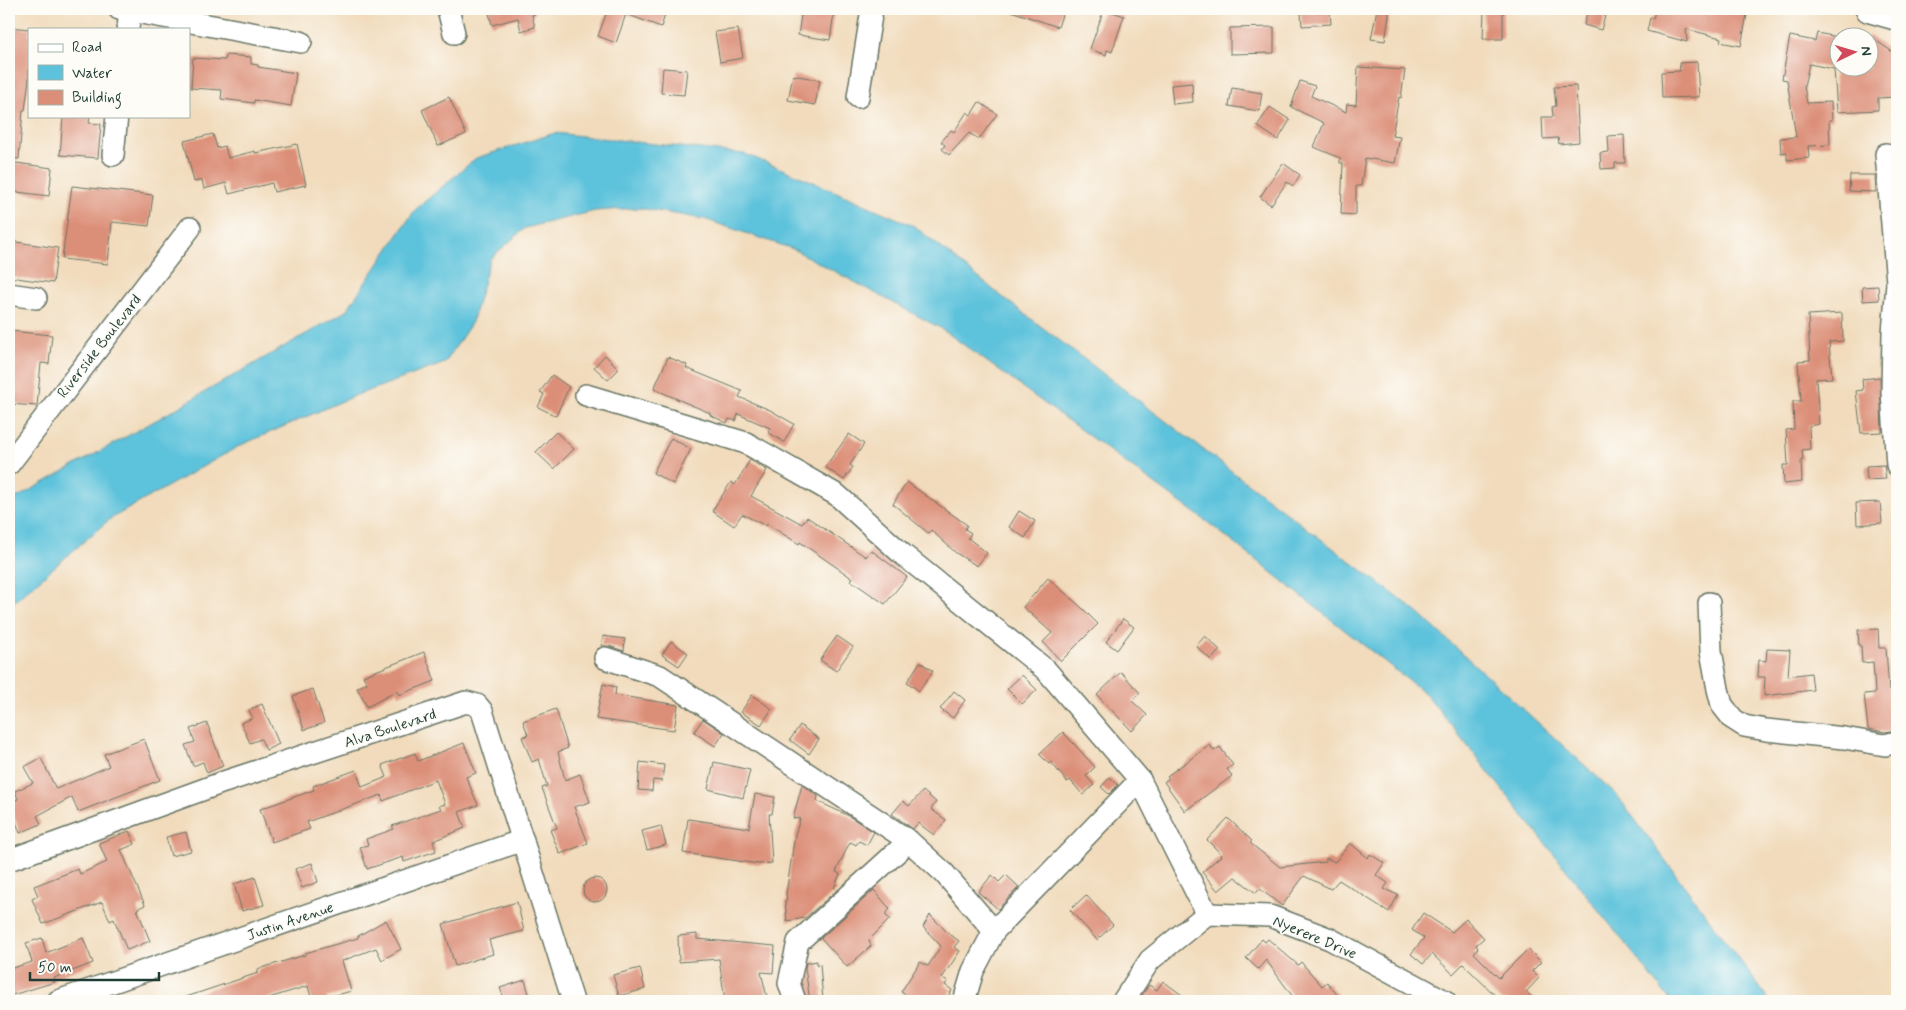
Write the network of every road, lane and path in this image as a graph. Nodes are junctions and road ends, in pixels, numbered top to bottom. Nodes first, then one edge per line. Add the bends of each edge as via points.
1 (448, 9) edge
2 (872, 9) edge
3 (1869, 9) edge
4 (126, 16) edge
5 (1897, 17) edge
6 (454, 32) dead end
7 (301, 42) dead end
8 (858, 97) dead end
9 (117, 118) edge
10 (1886, 154) dead end
11 (112, 155) dead end
12 (190, 228) dead end
13 (1897, 282) edge
14 (9, 294) edge
15 (36, 298) dead end
16 (1895, 391) edge
17 (586, 395) dead end
18 (9, 433) edge
19 (30, 436) junction
20 (9, 464) edge
21 (1897, 465) edge
22 (1709, 603) dead end
23 (605, 658) dead end
24 (1897, 742) edge
25 (1140, 780) junction
26 (523, 840) junction
27 (909, 841) junction
28 (9, 860) edge
29 (1207, 914) junction
30 (994, 932) junction
31 (58, 1001) edge
32 (573, 1001) edge
33 (795, 1001) edge
34 (964, 1001) edge
35 (1123, 1001) edge
36 (1445, 1001) edge

1 - 6 street
2 - 8 street
3 - 5 street
4 - 7 street
9 - 11 street
10 - 13 street
12 - 19 street, Riverside Boulevard
13 - 16 street
14 - 15 street
16 - 21 street
17 - 25 street via 746,443 837,495 901,553 1046,670
18 - 19 street
19 - 20 street, Riverside Boulevard
22 - 24 street via 1711,651 1718,689 1722,705 1733,720 1744,726 1766,730 1885,745
23 - 27 street via 660,676
25 - 29 street
25 - 30 street
26 - 28 street, Alva Boulevard via 482,711 477,705 466,702 224,782
26 - 31 street, Justin Avenue
26 - 32 street, Alva Boulevard
27 - 30 street via 944,873
27 - 33 street via 798,942 789,983
29 - 35 street via 1150,960
29 - 36 street, Nyerere Drive via 1270,916 1330,939
30 - 34 street via 973,971

